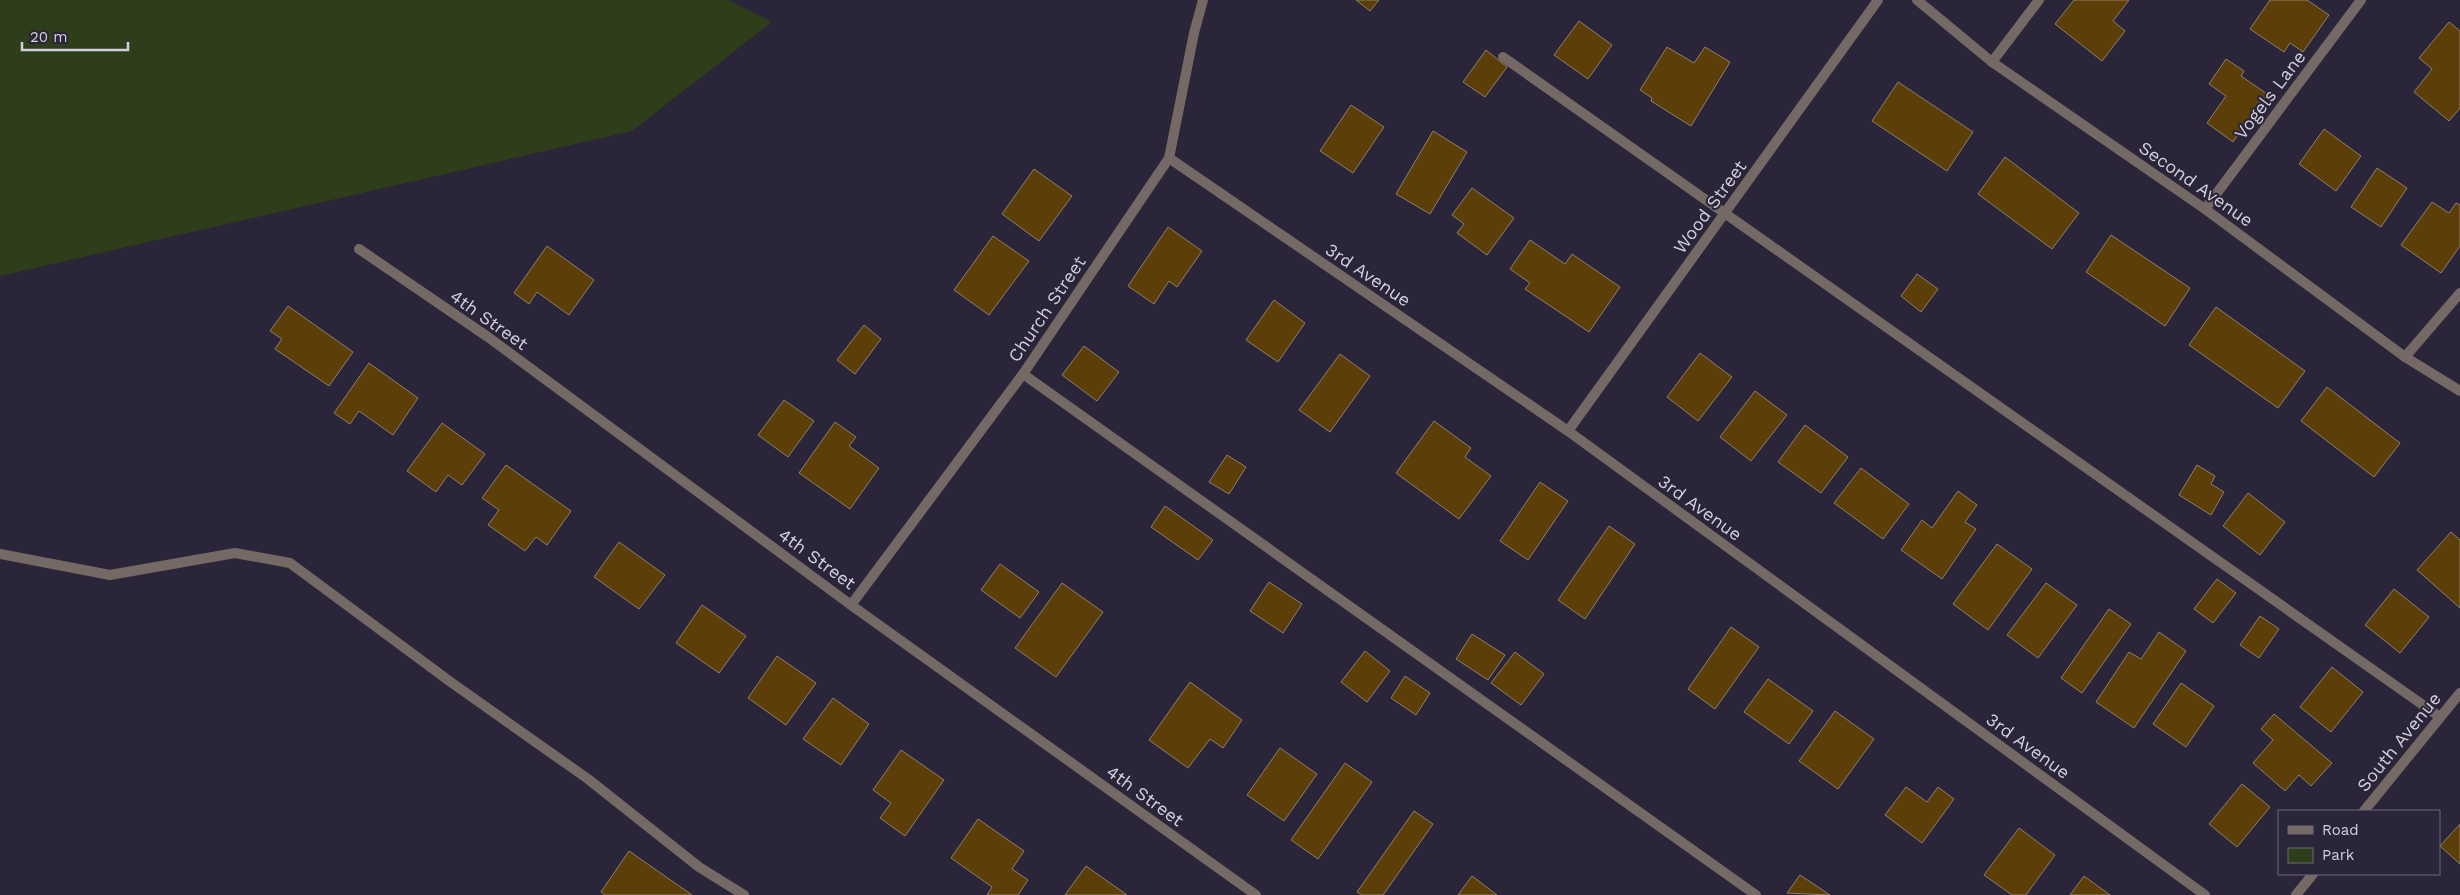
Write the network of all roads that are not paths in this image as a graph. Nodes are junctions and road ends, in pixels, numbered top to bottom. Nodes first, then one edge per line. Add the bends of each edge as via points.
1 (1203, 0) edge
2 (1878, 0) edge
3 (1918, 0) edge
4 (2039, 0) edge
5 (2361, 0) edge
6 (1503, 57) dead end
7 (1992, 62) junction
8 (1168, 158) junction
9 (2205, 209) junction
10 (1725, 215) junction
11 (359, 249) dead end
12 (2460, 293) edge
13 (2405, 356) junction
14 (1023, 374) junction
15 (2460, 391) edge
16 (1568, 431) junction
17 (0, 554) edge
18 (851, 605) junction
19 (2460, 693) edge
20 (2440, 717) junction
21 (2365, 810) edge
22 (2312, 875) edge
23 (744, 895) edge
24 (1256, 895) edge
25 (1756, 895) edge
26 (2205, 895) edge
27 (2296, 895) edge

1 - 8 street, Church Street
2 - 10 street, Wood Street
3 - 7 street, Second Avenue
4 - 7 street
5 - 9 street, Vogels Lane
6 - 10 street
7 - 9 street, Second Avenue
8 - 14 street, Church Street
8 - 16 street, 3rd Avenue
9 - 13 street, Second Avenue
10 - 16 street, Wood Street
10 - 20 street
11 - 18 street, 4th Street via 488,338
12 - 13 street
13 - 15 street, Second Avenue
14 - 18 street, Church Street
14 - 25 street
16 - 26 street, 3rd Avenue
17 - 23 street via 110,575 235,553 290,563 588,779 699,867
18 - 24 street, 4th Street
19 - 20 street, South Avenue
20 - 21 street, South Avenue
22 - 27 street

